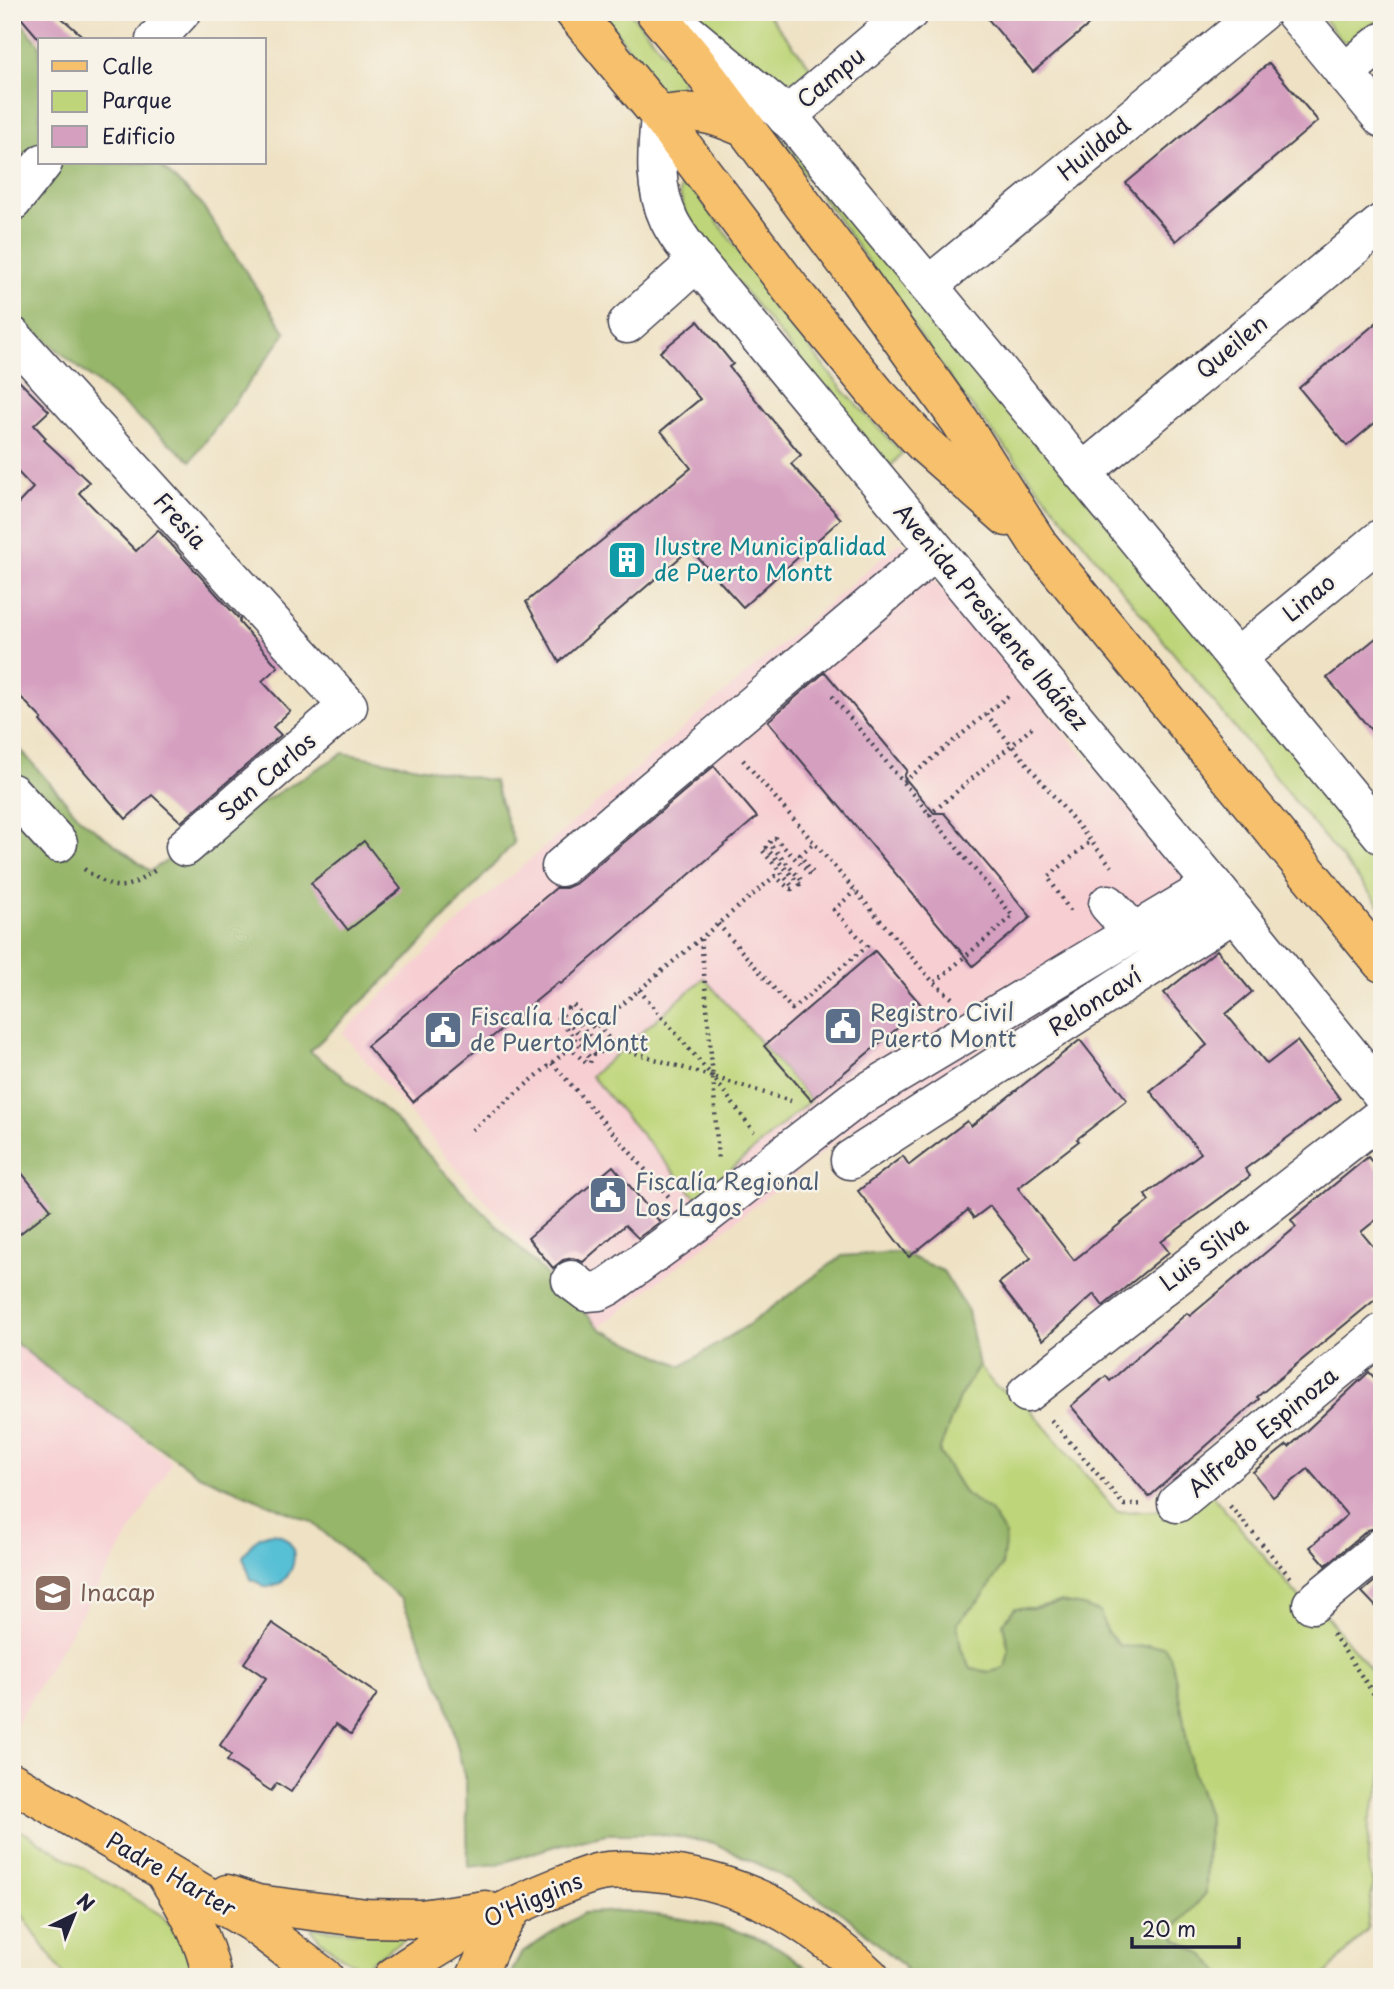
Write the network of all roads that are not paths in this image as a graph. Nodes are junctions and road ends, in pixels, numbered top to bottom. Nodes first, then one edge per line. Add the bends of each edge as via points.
1 (181, 12) edge
2 (575, 12) edge
3 (655, 12) edge
4 (664, 12) edge
5 (909, 12) edge
6 (1261, 12) edge
7 (1294, 12) edge
8 (157, 38) edge
9 (1382, 41) edge
10 (1344, 73) junction
11 (660, 116) junction
12 (786, 117) junction
13 (1382, 118) edge
14 (745, 128) junction
15 (42, 164) edge
16 (12, 202) edge
17 (1382, 223) edge
18 (697, 262) junction
19 (928, 286) junction
20 (627, 324) dead end
21 (12, 336) edge
22 (1083, 472) junction
23 (1382, 538) edge
24 (1039, 545) junction
25 (935, 551) junction
26 (1237, 658) junction
27 (348, 706) joint
28 (12, 793) edge
29 (1380, 828) edge
30 (58, 844) road end
31 (185, 847) road end
32 (561, 867) dead end
33 (1224, 899) junction
34 (1108, 904) dead end
35 (1145, 926) junction
36 (1382, 963) edge
37 (1382, 1094) edge
38 (1382, 1116) edge
39 (850, 1160) dead end
40 (571, 1280) dead end
41 (1382, 1333) edge
42 (1027, 1392) road end
43 (1177, 1503) road end
44 (1382, 1546) edge
45 (1312, 1604) road end
46 (12, 1782) edge
47 (162, 1870) junction
48 (514, 1906) junction
49 (212, 1977) edge
50 (324, 1977) edge
51 (393, 1977) edge
52 (476, 1977) edge
53 (870, 1977) edge

1 - 8 street
2 - 11 main road
3 - 14 main road
4 - 12 street
5 - 12 street, Campu
6 - 19 street, Huildad
7 - 10 street
9 - 10 street
10 - 13 street
11 - 14 main road via 704,113
11 - 18 street, Avenida Presidente Ibáñez via 656,167 662,200 669,220
11 - 24 main road via 876,393 924,444
12 - 19 street
14 - 24 main road via 960,421
15 - 16 street
17 - 22 street, Queilen
18 - 20 street
18 - 25 street, Avenida Presidente Ibáñez
19 - 22 street
21 - 27 street, Fresia
22 - 26 street
23 - 26 street, Linao
24 - 36 main road
25 - 32 street
25 - 33 street, Avenida Presidente Ibáñez
26 - 29 street
27 - 31 street, San Carlos
28 - 30 street
33 - 35 street
33 - 37 street, Avenida Presidente Ibáñez
33 - 39 street, Reloncaví
34 - 35 street
35 - 40 street via 853,1100 609,1286 587,1292
38 - 42 street, Luis Silva
41 - 43 street, Alfredo Espinoza
44 - 45 street
46 - 47 main road, Padre Harter
47 - 48 main road via 257,1904 367,1918 421,1919
47 - 49 main road via 200,1934
47 - 50 main road, Padre Harter via 251,1922
48 - 51 main road, O'Higgins via 450,1939
48 - 52 main road
48 - 53 main road, O'Higgins via 598,1873 691,1877 735,1888 781,1910 844,1953

